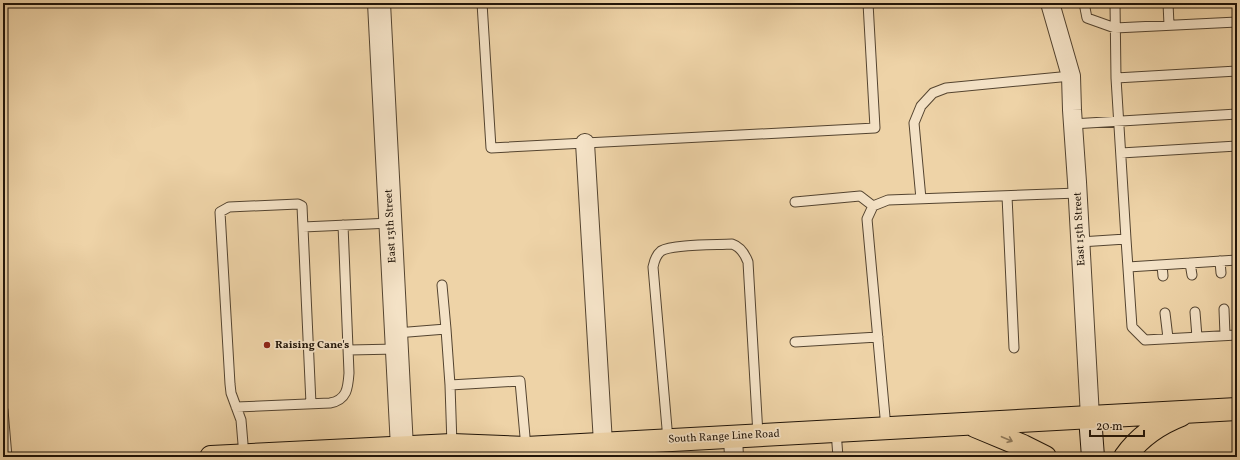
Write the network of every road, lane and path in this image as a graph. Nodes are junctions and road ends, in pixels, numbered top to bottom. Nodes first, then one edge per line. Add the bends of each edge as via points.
1 (379, 3) edge
2 (482, 3) edge
3 (868, 3) edge
4 (1050, 3) edge
5 (1084, 3) edge
6 (1115, 3) edge
7 (1168, 3) edge
8 (1237, 22) edge
9 (1169, 25) junction
10 (1115, 28) junction
11 (1237, 71) edge
12 (1071, 76) junction
13 (1116, 78) junction
14 (1237, 114) edge
15 (1120, 122) junction
16 (1072, 124) junction
17 (585, 143) junction
18 (1237, 146) edge
19 (1122, 153) junction
20 (1078, 194) junction
21 (1007, 196) junction
22 (921, 199) junction
23 (795, 202) dead end
24 (873, 206) junction
25 (391, 223) junction
26 (344, 225) junction
27 (303, 227) junction
28 (1126, 239) junction
29 (1080, 242) junction
30 (1237, 260) edge
31 (1220, 261) junction
32 (1190, 263) junction
33 (1162, 265) junction
34 (1128, 267) junction
35 (1221, 272) dead end
36 (1192, 275) dead end
37 (1162, 276) dead end
38 (442, 285) dead end
39 (1224, 309) dead end
40 (1195, 312) dead end
41 (1166, 313) dead end
42 (446, 329) junction
43 (1225, 335) junction
44 (1237, 335) edge
45 (878, 337) junction
46 (1197, 337) junction
47 (1168, 338) junction
48 (397, 341) junction
49 (795, 342) dead end
50 (1014, 348) dead end
51 (349, 350) junction
52 (450, 385) junction
53 (310, 404) junction
54 (236, 407) junction
55 (1237, 409) edge
56 (3, 412) edge
57 (1188, 412) junction
58 (1090, 417) junction
59 (971, 424) junction
60 (886, 428) junction
61 (836, 431) junction
62 (758, 435) junction
63 (4, 437) edge
64 (668, 440) junction
65 (603, 443) junction
66 (452, 445) junction
67 (734, 447) edge
68 (402, 448) junction
69 (526, 448) junction
70 (244, 456) junction
71 (7, 457) edge
72 (211, 457) edge
73 (838, 457) edge
74 (1045, 457) edge
75 (1093, 457) edge
76 (1125, 457) edge

1 - 25 street, East 13th Street
2 - 17 lane via 491,148
3 - 17 lane via 875,128
4 - 12 street, East 15th Street
5 - 10 lane via 1087,18
6 - 10 lane
7 - 9 lane
8 - 9 lane
9 - 10 lane
10 - 13 lane
11 - 13 lane
12 - 16 street, East 15th Street
12 - 22 lane via 946,88 933,93 921,106 914,123
13 - 15 lane
14 - 15 lane
15 - 16 lane
15 - 19 lane
16 - 20 street, East 15th Street
17 - 65 street
18 - 19 lane
19 - 28 lane
20 - 21 lane
20 - 29 street, East 15th Street
21 - 22 lane
21 - 50 lane
22 - 24 lane via 888,200
23 - 24 lane via 860,196
24 - 45 lane via 867,219
25 - 26 lane
25 - 48 street, East 13th Street
26 - 27 lane
26 - 51 lane
27 - 53 lane
27 - 54 lane via 302,206 298,204 229,207 220,212 230,384
28 - 29 lane
28 - 34 lane
29 - 58 street, East 15th Street
30 - 31 lane
31 - 32 lane
31 - 35 lane
32 - 33 lane
32 - 36 lane
33 - 34 lane
33 - 37 lane
34 - 47 lane via 1132,327 1145,340
38 - 42 lane
39 - 43 lane
40 - 46 lane
41 - 47 lane
42 - 48 lane
42 - 52 lane
43 - 44 lane
43 - 46 lane
45 - 49 lane
45 - 60 lane
46 - 47 lane
48 - 51 lane
48 - 68 street, East 13th Street
51 - 53 lane via 348,385 344,396 336,402
52 - 66 lane
52 - 69 lane via 520,381
53 - 54 lane
54 - 70 lane via 242,429
55 - 57 main road, South Range Line Road
56 - 63 lane
57 - 58 main road, South Range Line Road
57 - 76 main road via 1165,421 1144,436
58 - 59 main road, South Range Line Road
58 - 75 street, East 15th Street
59 - 60 main road, South Range Line Road
59 -> 74 main road
60 - 61 main road, South Range Line Road
61 - 62 main road, South Range Line Road
61 - 73 lane
62 - 64 lane via 748,262 738,246 732,244 667,248 660,252 655,260 653,267
62 - 67 main road, South Range Line Road
63 - 71 lane
64 - 65 main road, South Range Line Road
64 - 67 main road, South Range Line Road
65 - 69 main road, South Range Line Road
66 - 68 main road, South Range Line Road
66 - 69 main road, South Range Line Road
68 - 70 main road, South Range Line Road
70 - 72 main road, South Range Line Road

